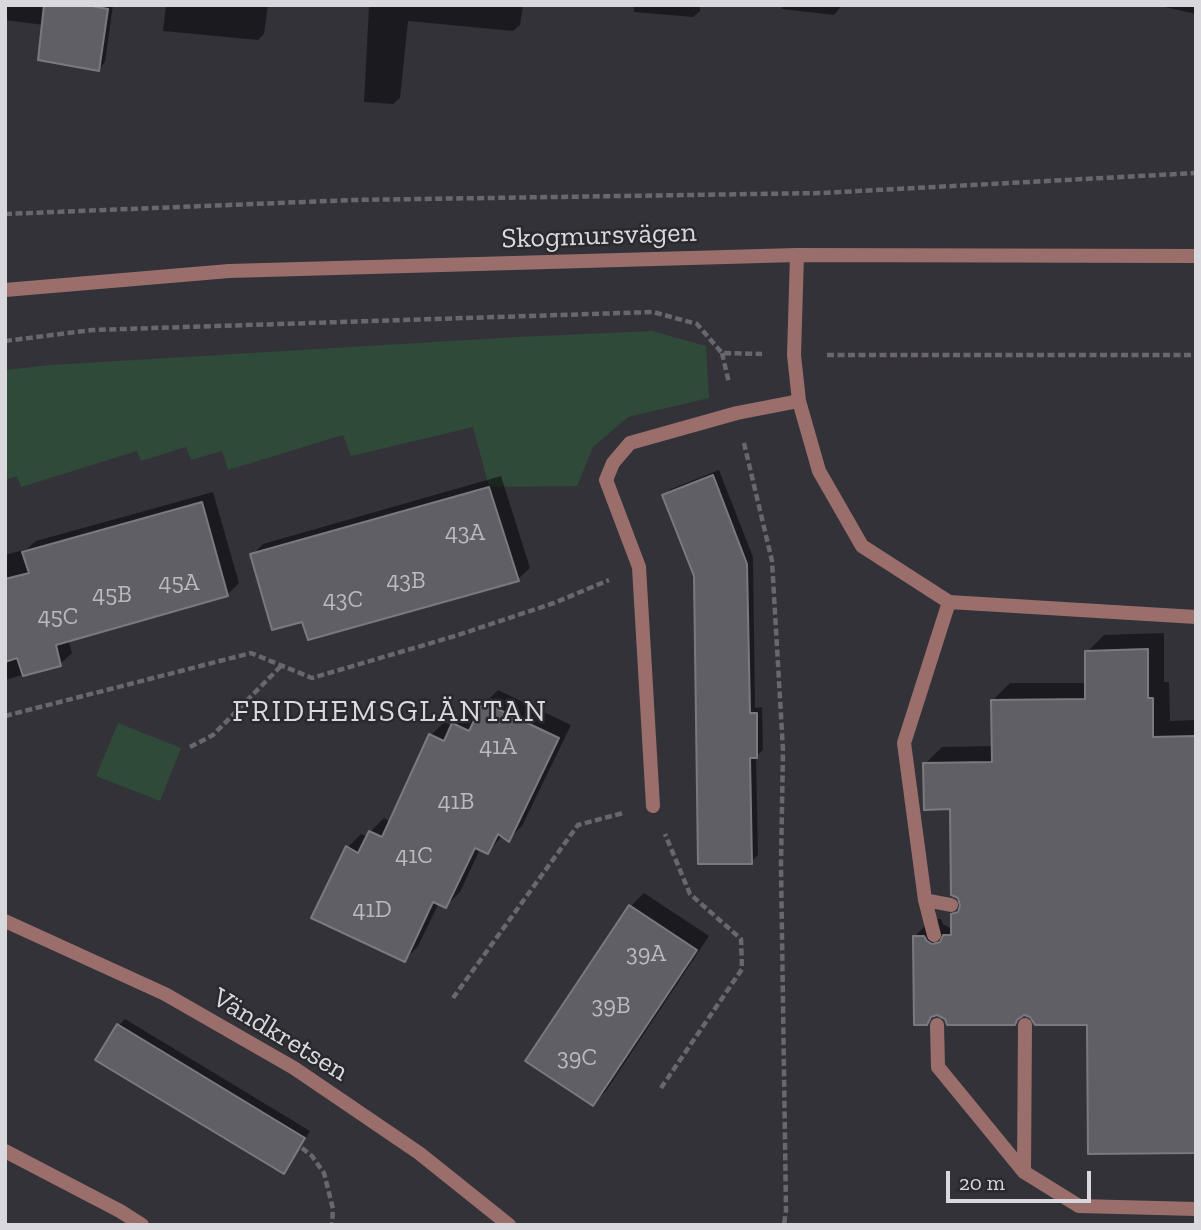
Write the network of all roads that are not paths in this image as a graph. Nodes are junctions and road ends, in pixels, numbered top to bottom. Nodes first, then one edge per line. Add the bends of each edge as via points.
1 (797, 255) junction
2 (1196, 256) edge
3 (5, 290) edge
4 (799, 401) junction
5 (949, 602) junction
6 (1196, 617) edge
7 (653, 806) road end
8 (925, 900) junction
9 (951, 905) dead end
10 (5, 921) edge
11 (934, 935) dead end
12 (1025, 1025) dead end
13 (937, 1026) dead end
14 (5, 1151) edge
15 (1024, 1172) junction
16 (1196, 1209) edge
17 (142, 1225) edge
18 (509, 1225) edge

1 - 2 street, Skogmursvägen
1 - 3 street, Skogmursvägen via 229,271
1 - 4 street via 794,355
4 - 5 street via 819,471 862,545
4 - 7 street via 630,443 606,480 639,567
5 - 6 street
5 - 8 street via 904,743
8 - 9 street
8 - 11 street
10 - 18 street, Vändkretsen via 165,994 294,1068 419,1153
12 - 15 street
13 - 15 street via 938,1067
14 - 17 street
15 - 16 street via 1079,1206

